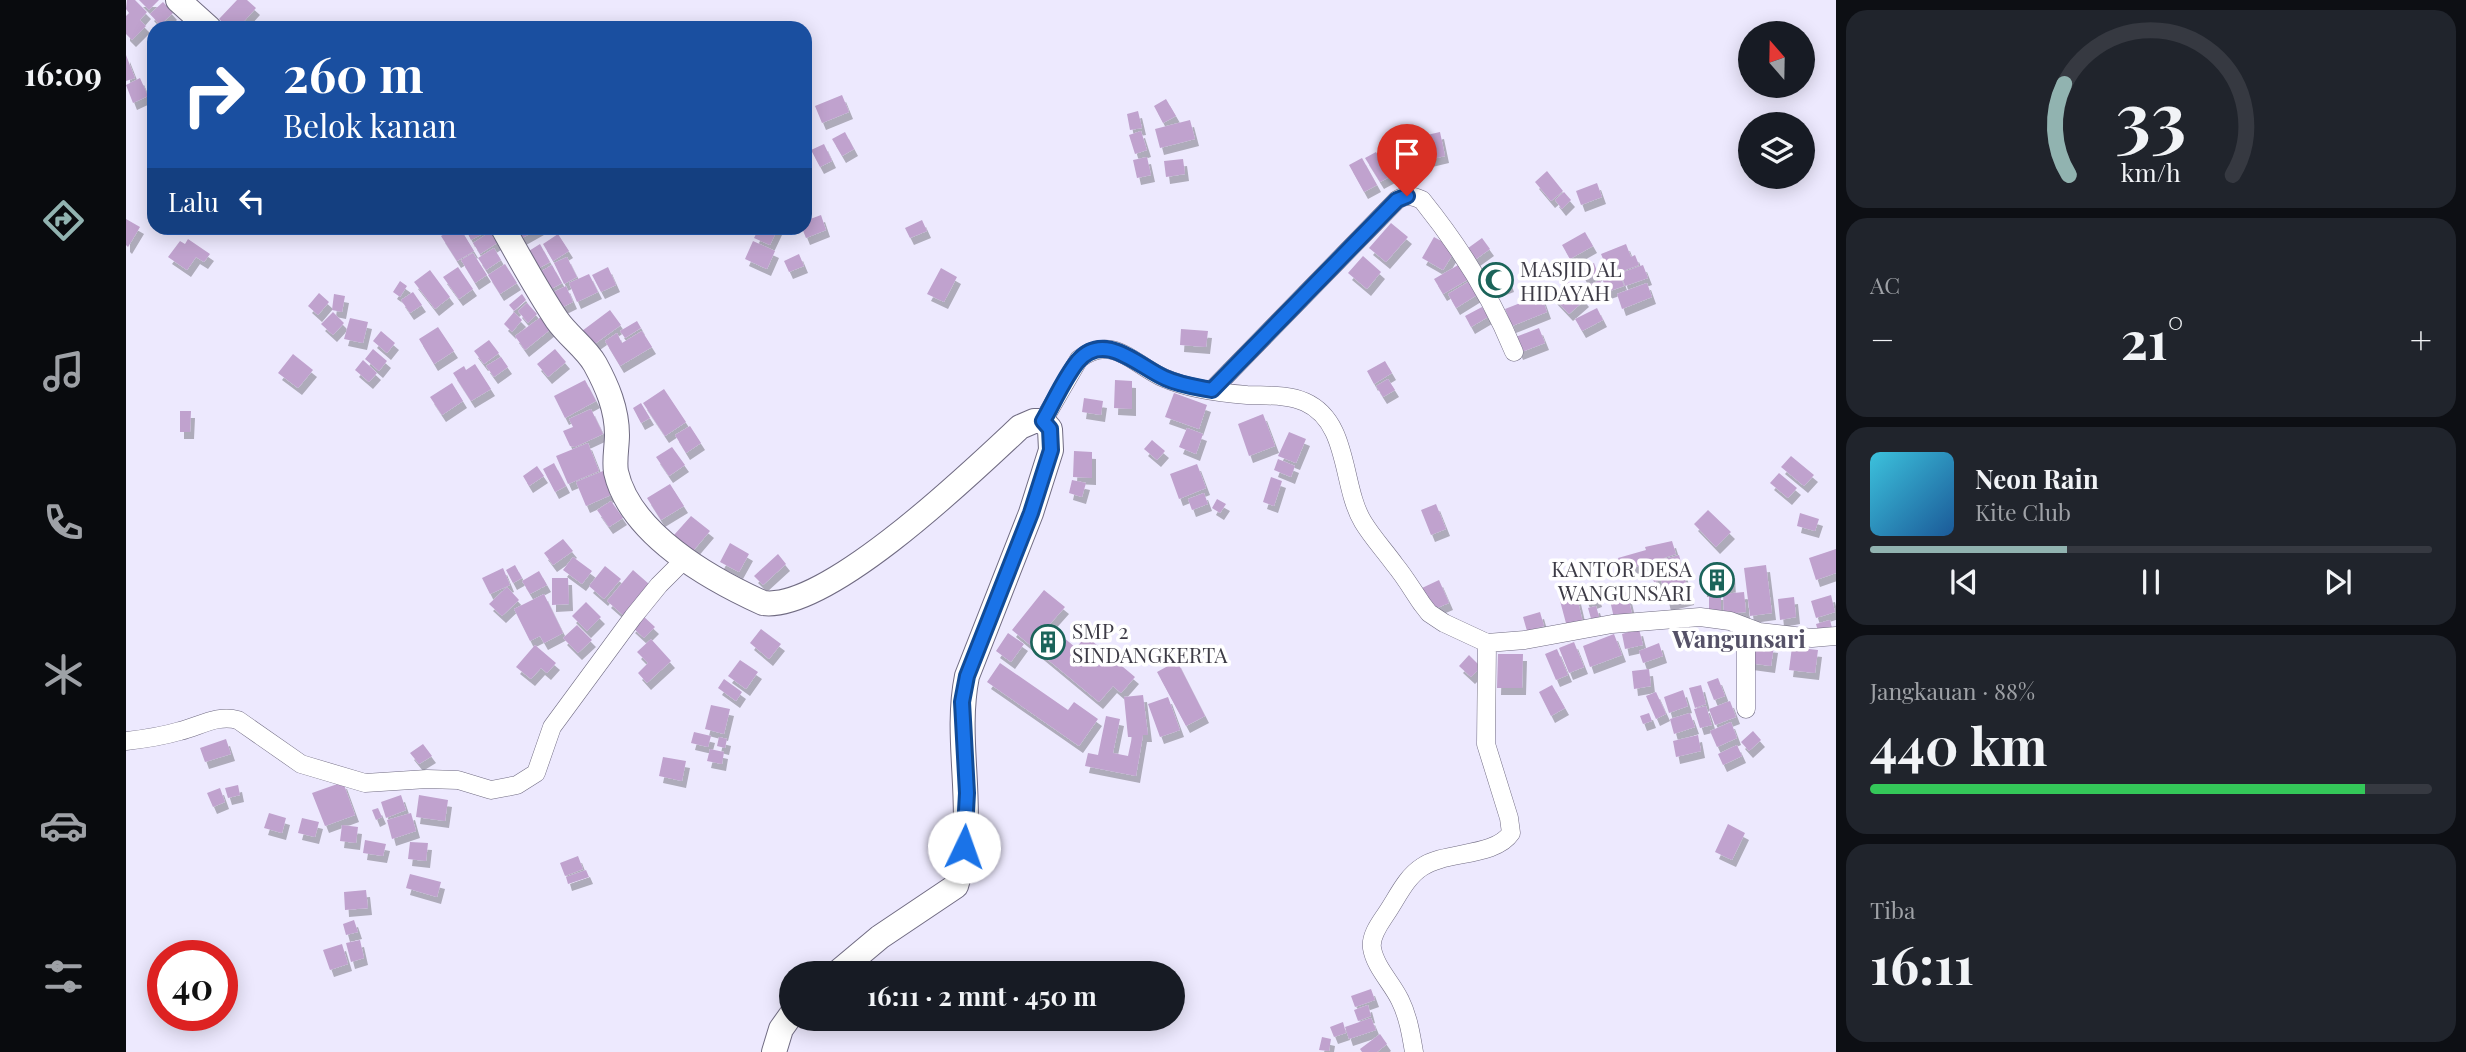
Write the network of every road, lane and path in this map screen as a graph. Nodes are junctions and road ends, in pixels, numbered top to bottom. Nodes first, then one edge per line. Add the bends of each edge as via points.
1 (178, 0) edge
2 (201, 21) edge
3 (507, 235) edge
4 (1514, 352) dead end
5 (1212, 390) junction
6 (1043, 421) junction
7 (684, 559) junction
8 (1746, 628) junction
9 (1836, 636) edge
10 (1487, 643) junction
11 (1746, 709) dead end
12 (126, 741) edge
13 (851, 961) edge
14 (781, 1031) edge
15 (774, 1052) edge
16 (1414, 1052) edge

1 - 2 street
3 - 7 street via 552,313 594,362 615,407 615,469 628,502
4 - 5 street via 1460,252 1422,201 1407,196 1397,200
5 - 6 street via 1162,377 1132,358 1097,349 1079,359
5 - 10 street via 1283,396 1314,408 1334,432 1363,522 1422,604 1444,624
6 - 7 street via 1020,427 927,512 831,582 794,600 763,603
6 - 13 street via 1050,429 1051,450 967,676 962,702 967,793 956,886
7 - 12 street via 633,617 552,727 536,773 509,789 491,790 458,780 365,783 301,764 230,717
8 - 9 street
8 - 10 street via 1699,617 1612,624
8 - 11 street
10 - 16 street via 1486,744 1511,833 1493,846 1425,864 1413,872 1372,942 1376,960 1400,1000
14 - 15 street

